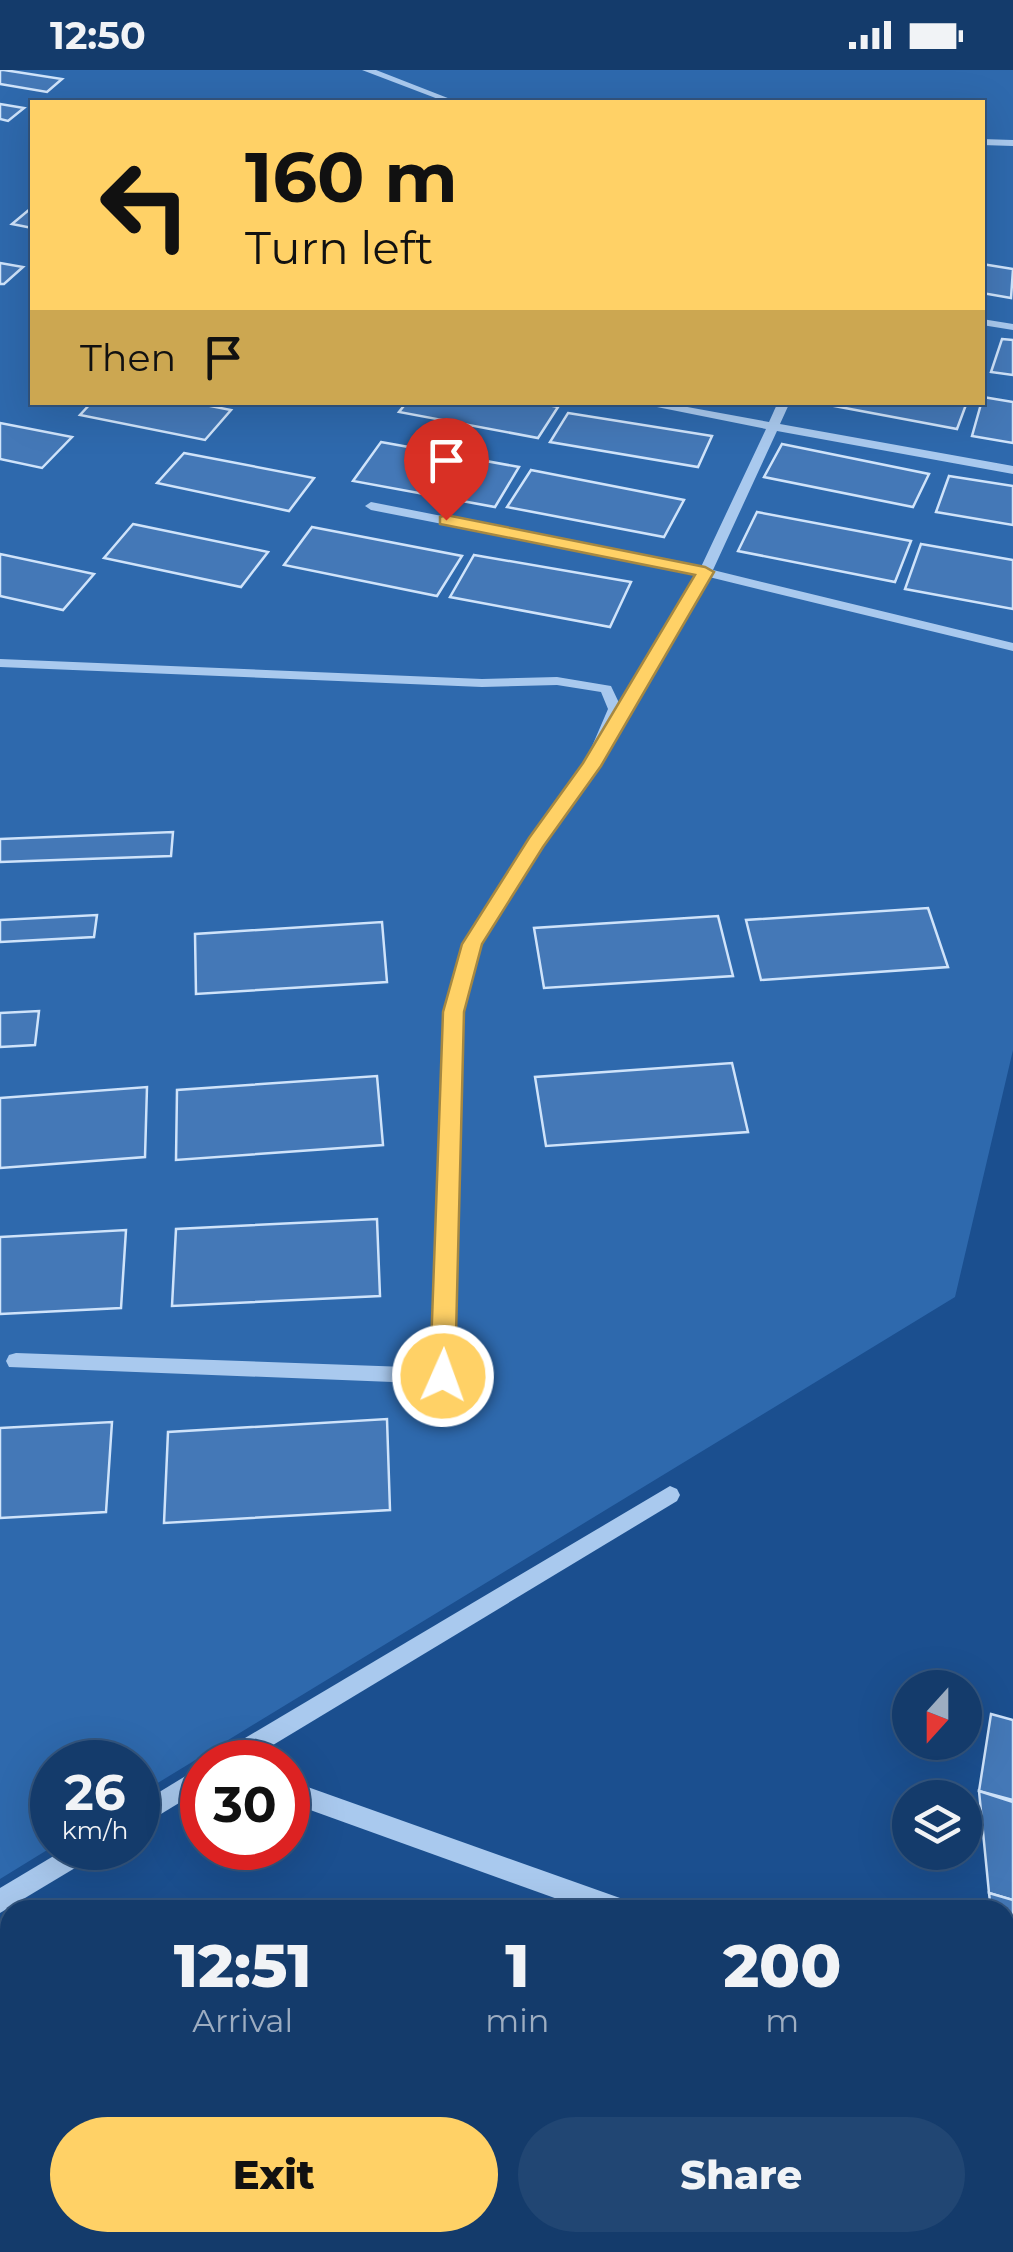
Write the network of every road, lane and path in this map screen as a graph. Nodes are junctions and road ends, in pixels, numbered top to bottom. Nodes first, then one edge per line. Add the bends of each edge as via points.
1 (366, 70) edge
2 (447, 100) edge
3 (985, 142) edge
4 (1013, 143) edge
5 (985, 322) edge
6 (1013, 327) edge
7 (653, 405) edge
8 (783, 405) edge
9 (772, 428) junction
10 (1013, 470) edge
11 (371, 506) dead end
12 (705, 572) junction
13 (1013, 646) edge
14 (0, 663) edge
15 (592, 766) junction
16 (16, 1361) dead end
17 (670, 1495) dead end
18 (263, 1740) edge
19 (310, 1799) edge
20 (51, 1870) edge
21 (2, 1900) edge
22 (592, 1900) edge

1 - 2 street
3 - 4 street
5 - 6 street
7 - 9 street
8 - 9 street
9 - 10 street
9 - 12 street
11 - 12 street
12 - 13 street
12 - 15 street
14 - 15 street via 557,682 606,690 615,709
15 - 16 street via 472,944 454,1012 443,1376
17 - 18 street
19 - 22 street
20 - 21 street

